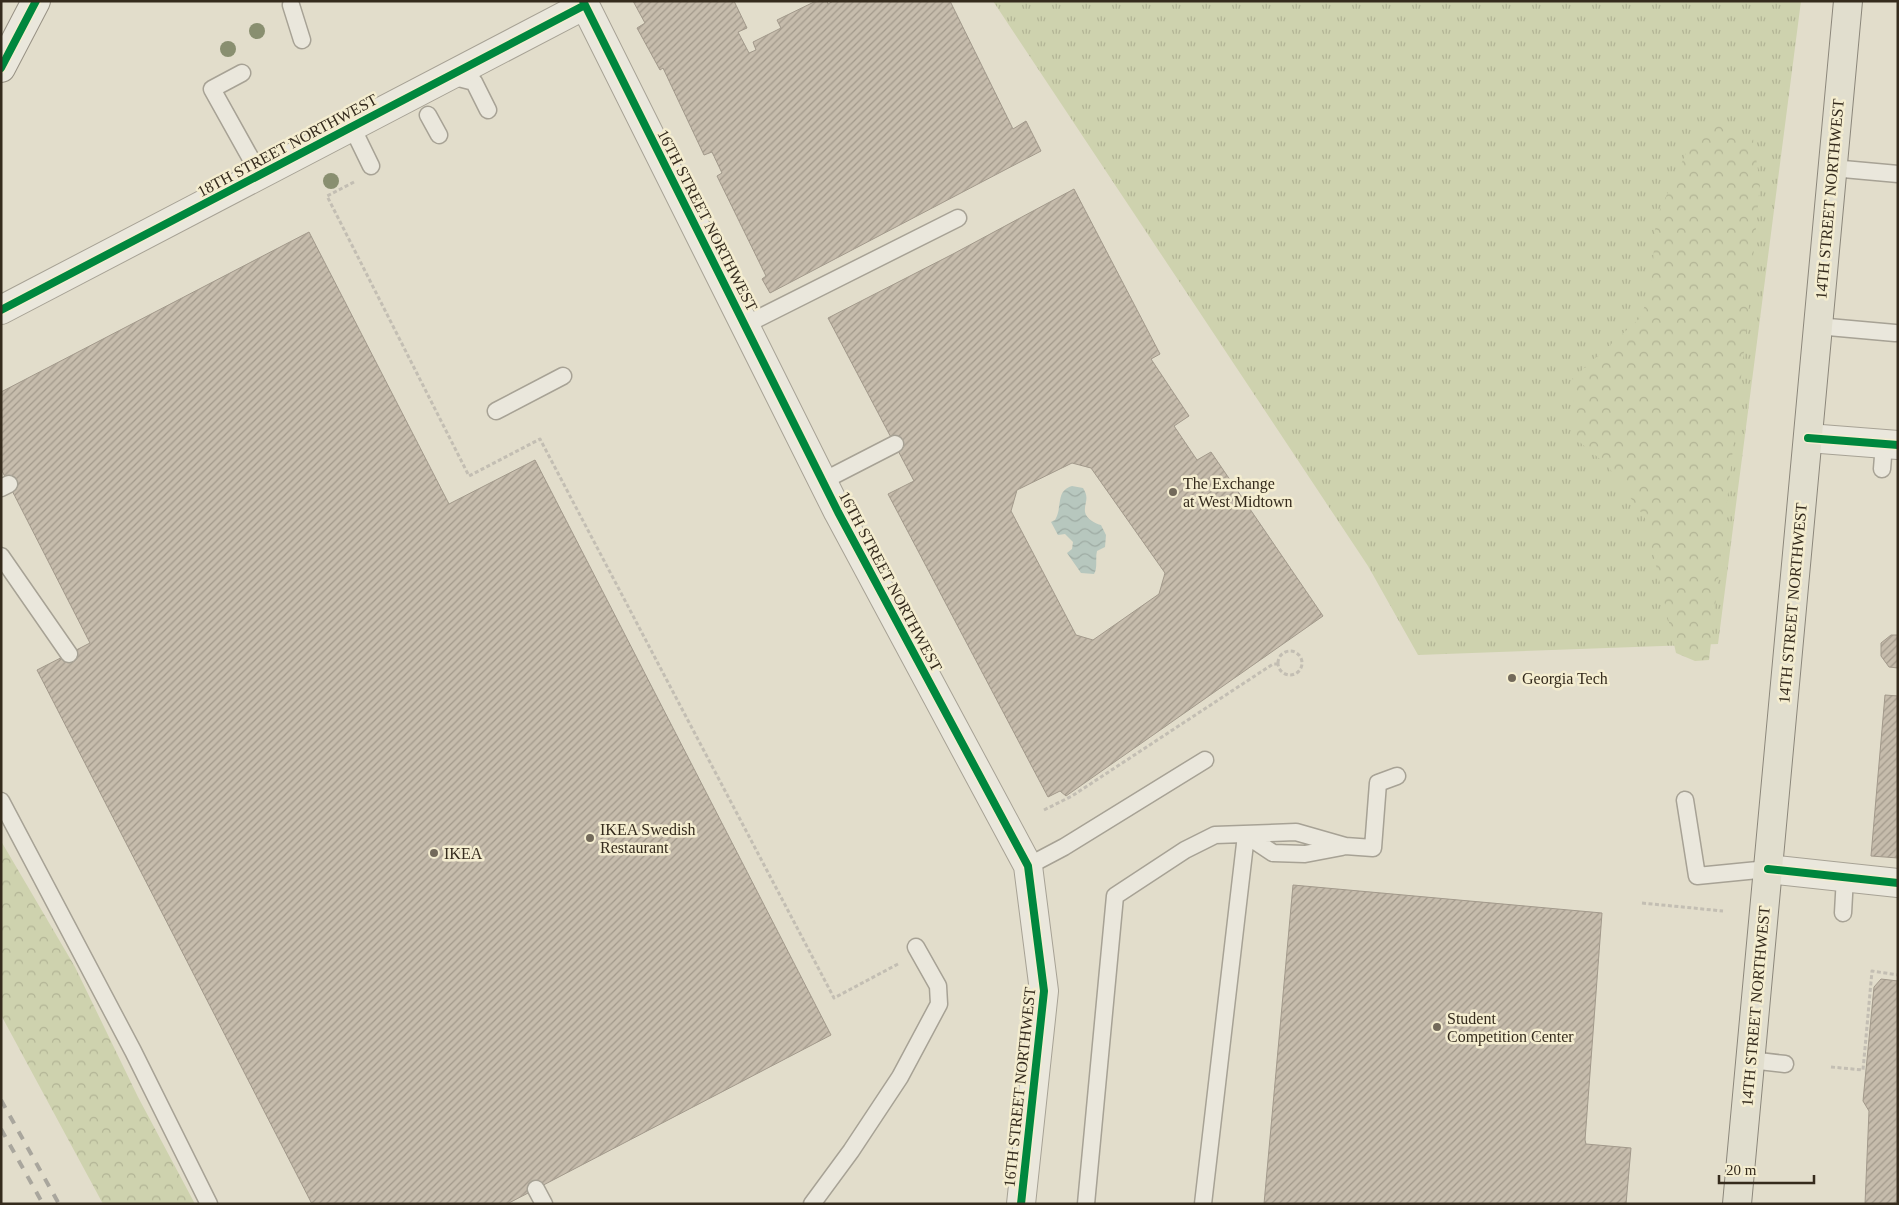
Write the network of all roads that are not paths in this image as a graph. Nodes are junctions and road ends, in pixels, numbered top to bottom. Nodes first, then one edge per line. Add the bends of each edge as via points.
1 (36, 1) edge
2 (1848, 1) edge
3 (584, 3) edge
4 (291, 5) dead end
5 (302, 40) dead end
6 (1, 68) edge
7 (242, 73) dead end
8 (451, 76) junction
9 (488, 110) dead end
10 (428, 115) dead end
11 (352, 127) junction
12 (439, 135) dead end
13 (371, 166) dead end
14 (1832, 168) junction
15 (1898, 174) edge
16 (260, 175) junction
17 (958, 218) dead end
18 (1, 310) edge
19 (744, 325) junction
20 (1817, 326) junction
21 (1895, 333) dead end
22 (563, 376) dead end
23 (496, 411) dead end
24 (1808, 438) junction
25 (896, 444) dead end
26 (1888, 453) edge
27 (823, 481) junction
28 (1, 556) edge
29 (69, 654) dead end
30 (1205, 760) dead end
31 (1397, 776) dead end
32 (1685, 800) dead end
33 (1, 801) edge
34 (1246, 835) junction
35 (1028, 866) junction
36 (1768, 869) junction
37 (1845, 877) junction
38 (1898, 883) edge
39 (1843, 914) dead end
40 (917, 950) road end
41 (1750, 1060) junction
42 (1786, 1064) dead end
43 (536, 1189) dead end
44 (209, 1204) edge
45 (544, 1204) edge
46 (812, 1204) edge
47 (1021, 1204) edge
48 (1086, 1204) edge
49 (1203, 1204) edge
50 (1737, 1204) edge

1 - 6 street
2 - 14 main road, 14TH STREET NORTHWEST
3 - 8 street, 18TH STREET NORTHWEST
3 - 19 street, 16TH STREET NORTHWEST
4 - 5 lane
7 - 16 lane via 212,89
8 - 9 lane via 474,82
8 - 11 street, 18TH STREET NORTHWEST
10 - 12 lane
11 - 13 lane
11 - 16 street, 18TH STREET NORTHWEST
14 - 15 lane
14 - 20 main road, 14TH STREET NORTHWEST
16 - 18 street, 18TH STREET NORTHWEST
17 - 19 lane
19 - 27 street, 16TH STREET NORTHWEST
20 - 21 lane
20 - 24 main road, 14TH STREET NORTHWEST
22 - 23 lane
24 - 26 street
24 - 36 main road, 14TH STREET NORTHWEST
25 - 27 lane
27 - 35 street, 16TH STREET NORTHWEST
28 - 29 lane
30 - 35 lane
31 - 34 lane via 1378,783 1373,848 1345,846 1296,832
32 - 36 lane via 1697,876
33 - 44 lane via 133,1051
34 - 48 lane via 1215,836 1185,850 1116,896
34 - 49 lane
35 - 47 street, 16TH STREET NORTHWEST via 1044,991
36 - 37 street
36 - 41 main road, 14TH STREET NORTHWEST
37 - 38 street
37 - 39 lane
40 - 46 lane via 938,986 939,1004 900,1076
41 - 42 lane
41 - 50 main road, 14TH STREET NORTHWEST
43 - 45 lane

